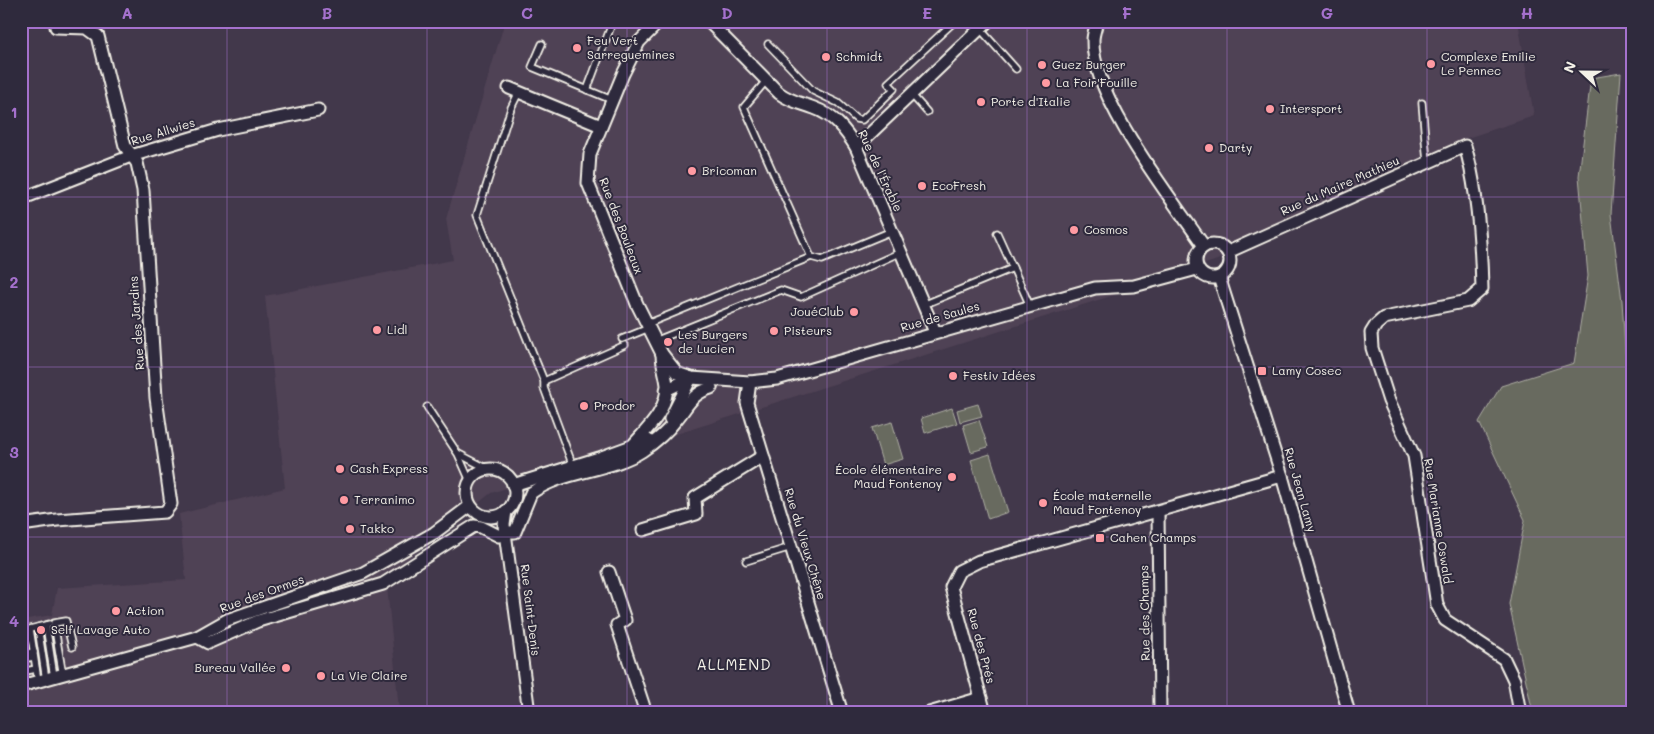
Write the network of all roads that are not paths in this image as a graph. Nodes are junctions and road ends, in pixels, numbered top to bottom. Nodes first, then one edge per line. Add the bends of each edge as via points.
1 (613, 21) edge
2 (660, 21) edge
3 (708, 21) edge
4 (955, 21) edge
5 (1097, 21) edge
6 (980, 24) edge
7 (56, 27) dead end
8 (542, 44) dead end
9 (768, 44) dead end
10 (1016, 69) dead end
11 (766, 80) junction
12 (894, 89) junction
13 (514, 90) joint
14 (587, 90) junction
15 (908, 97) junction
16 (612, 100) junction
17 (1422, 103) dead end
18 (318, 110) dead end
19 (927, 112) dead end
20 (601, 126) junction
21 (1465, 146) joint
22 (856, 148) junction
23 (131, 156) junction
24 (1427, 162) junction
25 (21, 199) edge
26 (892, 231) junction
27 (997, 234) dead end
28 (1204, 246) junction
29 (901, 252) junction
30 (1228, 252) junction
31 (811, 257) junction
32 (1013, 268) junction
33 (1197, 268) junction
34 (1218, 277) junction
35 (923, 305) junction
36 (1030, 306) junction
37 (648, 327) junction
38 (935, 332) junction
39 (655, 341) junction
40 (662, 354) junction
41 (691, 378) junction
42 (544, 381) junction
43 (750, 382) junction
44 (711, 388) dead end
45 (666, 390) junction
46 (427, 407) dead end
47 (632, 447) junction
48 (458, 454) junction
49 (764, 456) junction
50 (573, 466) junction
51 (488, 469) junction
52 (1282, 476) junction
53 (470, 481) junction
54 (513, 485) junction
55 (470, 506) junction
56 (506, 512) junction
57 (1158, 512) junction
58 (21, 526) edge
59 (643, 530) dead end
60 (505, 532) junction
61 (791, 547) junction
62 (746, 561) dead end
63 (609, 572) dead end
64 (54, 623) junction
65 (46, 625) junction
66 (38, 627) junction
67 (198, 638) junction
68 (72, 647) dead end
69 (21, 654) edge
70 (34, 654) junction
71 (21, 659) edge
72 (36, 669) junction
73 (21, 672) edge
74 (51, 679) junction
75 (21, 686) edge
76 (981, 698) junction
77 (529, 713) edge
78 (646, 713) edge
79 (842, 713) edge
80 (929, 713) edge
81 (985, 713) edge
82 (1160, 713) edge
83 (1349, 713) edge
84 (1520, 713) edge

1 - 14 lane
2 - 16 street, Rue des Bouleaux via 640,42
3 - 11 street, Rue de l'Érable
4 - 12 lane via 888,83
5 - 28 street via 1093,39 1097,69 1124,130
6 - 10 lane
6 - 15 street
7 - 23 street, Rue des Jardins via 87,28 98,36 125,146
8 - 14 lane via 532,67
9 - 12 lane via 813,91 838,103 856,119 862,120
11 - 22 street, Rue de l'Érable via 789,101 814,108 830,117 847,132
11 - 31 lane via 744,107
12 - 15 lane
13 - 20 street
13 - 42 lane via 477,215
14 - 16 lane
15 - 19 lane
15 - 22 street
16 - 20 street, Rue des Bouleaux
17 - 24 lane
18 - 23 street, Rue Allwies via 218,130
20 - 37 street, Rue des Bouleaux via 590,154 588,183
21 - 24 street, Rue du Maire Mathieu
21 - 84 street, Rue Marianne Oswald via 1474,191 1482,289 1468,301 1384,318 1371,333 1372,348 1386,392 1414,456 1437,604 1445,620 1504,659 1514,680
22 - 26 street, Rue de l'Érable
23 - 25 street, Rue Allwies
23 - 58 street, Rue des Jardins via 137,163 143,190 156,398 171,504 165,512
24 - 30 street, Rue du Maire Mathieu
26 - 29 street, Rue de l'Érable
26 - 31 lane via 822,260
27 - 32 lane
28 - 30 street via 1223,246
28 - 33 street via 1197,254
29 - 35 street, Rue de l'Érable
29 - 39 lane via 800,297 781,290
30 - 34 street via 1227,271
31 - 37 lane
32 - 35 lane
32 - 36 lane
33 - 34 street via 1202,275
33 - 36 street, Rue de Saules via 1134,286 1095,288
34 - 52 street, Rue Jean Lamy
35 - 38 street, Rue de l'Érable
36 - 38 street, Rue de Saules
37 - 39 street, Rue des Bouleaux
37 - 42 lane
38 - 43 street, Rue de Saules via 777,379
39 - 40 street, Rue des Bouleaux
40 - 41 street, Rue des Bouleaux via 677,373
40 - 45 street
41 - 43 street, Rue de Saules
41 - 45 street
41 - 47 street via 669,420 653,438
42 - 50 lane
43 - 49 street, Rue du Vieux Chêne via 747,404
44 - 60 street via 691,399 676,420 642,451 535,490 515,532
45 - 47 street via 664,405 656,420
46 - 48 lane
47 - 50 street
48 - 51 lane
48 - 53 lane
49 - 59 street via 696,498 696,514
49 - 61 street, Rue du Vieux Chêne
50 - 54 street
51 - 53 street
51 - 54 street via 503,472
52 - 57 street
52 - 83 street, Rue Jean Lamy
53 - 55 street via 467,494
54 - 56 street via 514,499
55 - 56 street via 483,516 499,516
55 - 67 street, Rue des Ormes via 434,532 363,573 227,620
56 - 60 street, Rue Saint-Denis
57 - 76 street, Rue des Prés via 978,561 959,572 951,587
57 - 82 street, Rue des Champs
60 - 67 street via 499,536 474,526 383,584 258,621 208,643
60 - 77 street, Rue Saint-Denis
61 - 62 lane
61 - 79 street, Rue du Vieux Chêne
63 - 78 street via 625,620 617,626
64 - 65 lane
64 - 68 lane via 66,621
64 - 74 lane
65 - 66 lane
65 - 74 lane
66 - 70 lane via 30,629
66 - 74 lane
67 - 74 street, Rue des Ormes
69 - 70 lane
70 - 71 lane
70 - 72 lane
72 - 73 lane
72 - 74 lane
74 - 75 street, Rue des Ormes
76 - 80 street
76 - 81 street, Rue des Prés

